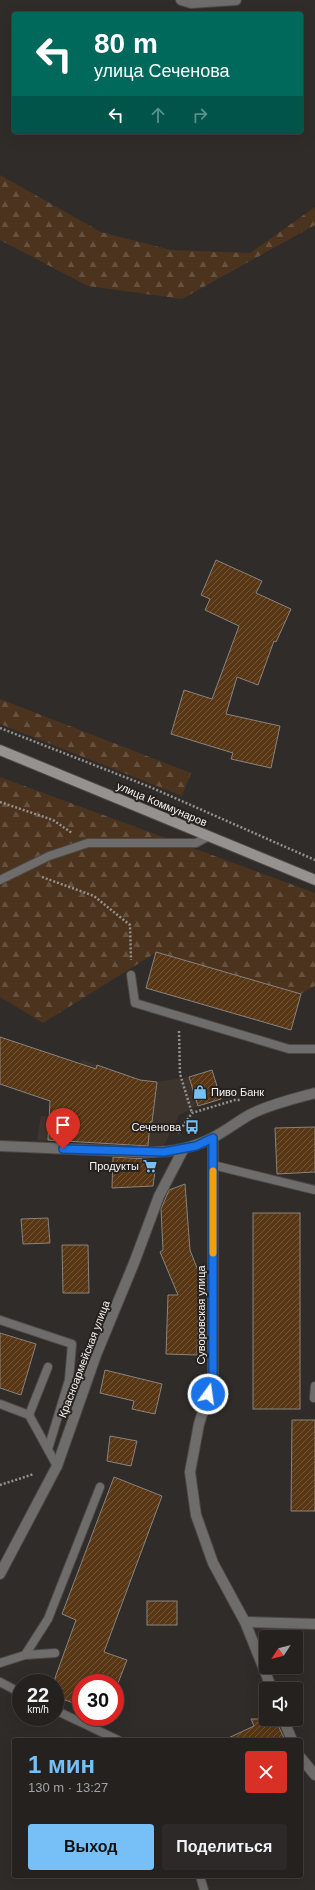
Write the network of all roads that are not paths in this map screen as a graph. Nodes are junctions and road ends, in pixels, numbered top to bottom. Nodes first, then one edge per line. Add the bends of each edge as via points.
1 (181, 0) edge
2 (236, 0) edge
3 (0, 750) edge
4 (209, 836) junction
5 (0, 880) edge
6 (315, 880) edge
7 (131, 975) road end
8 (315, 1049) edge
9 (315, 1094) edge
10 (213, 1138) junction
11 (0, 1146) edge
12 (183, 1150) junction
13 (213, 1165) junction
14 (315, 1190) edge
15 (0, 1320) edge
16 (48, 1367) dead end
17 (315, 1386) edge
18 (314, 1398) edge
19 (0, 1404) edge
20 (29, 1415) junction
21 (48, 1449) junction
22 (57, 1466) junction
23 (100, 1487) dead end
24 (0, 1574) edge
25 (246, 1622) junction
26 (315, 1624) edge
27 (55, 1653) dead end
28 (24, 1656) junction
29 (0, 1663) edge
30 (0, 1682) edge
31 (269, 1682) edge
32 (12, 1688) edge
33 (64, 1714) edge
34 (287, 1726) edge
35 (114, 1738) edge
36 (291, 1738) edge
37 (303, 1760) edge
38 (315, 1775) edge
39 (201, 1878) edge
40 (204, 1890) edge

1 - 2 street via 191,3
3 - 4 main road, улица Коммунаров
4 - 5 lane via 196,843 88,843 49,856
4 - 6 main road, улица Коммунаров
7 - 8 lane via 135,1004 289,1049
9 - 10 street via 281,1102 252,1114
10 - 12 street
10 - 13 street, Суворовская улица
11 - 12 street via 164,1152
12 - 22 street, Красноармейская улица via 159,1196 96,1355
13 - 14 lane
13 - 25 street, Суворовская улица via 213,1379 199,1424 190,1472 196,1515 213,1563
15 - 21 lane via 72,1344 69,1380
16 - 20 lane
17 - 18 lane
19 - 20 lane
20 - 21 lane
21 - 22 lane
22 - 24 street, Красноармейская улица
23 - 28 lane via 48,1619
25 - 26 street
25 - 31 street, Суворовская улица
27 - 28 lane
28 - 29 lane
30 - 32 lane
33 - 35 lane
34 - 36 street
37 - 38 street
39 - 40 lane

